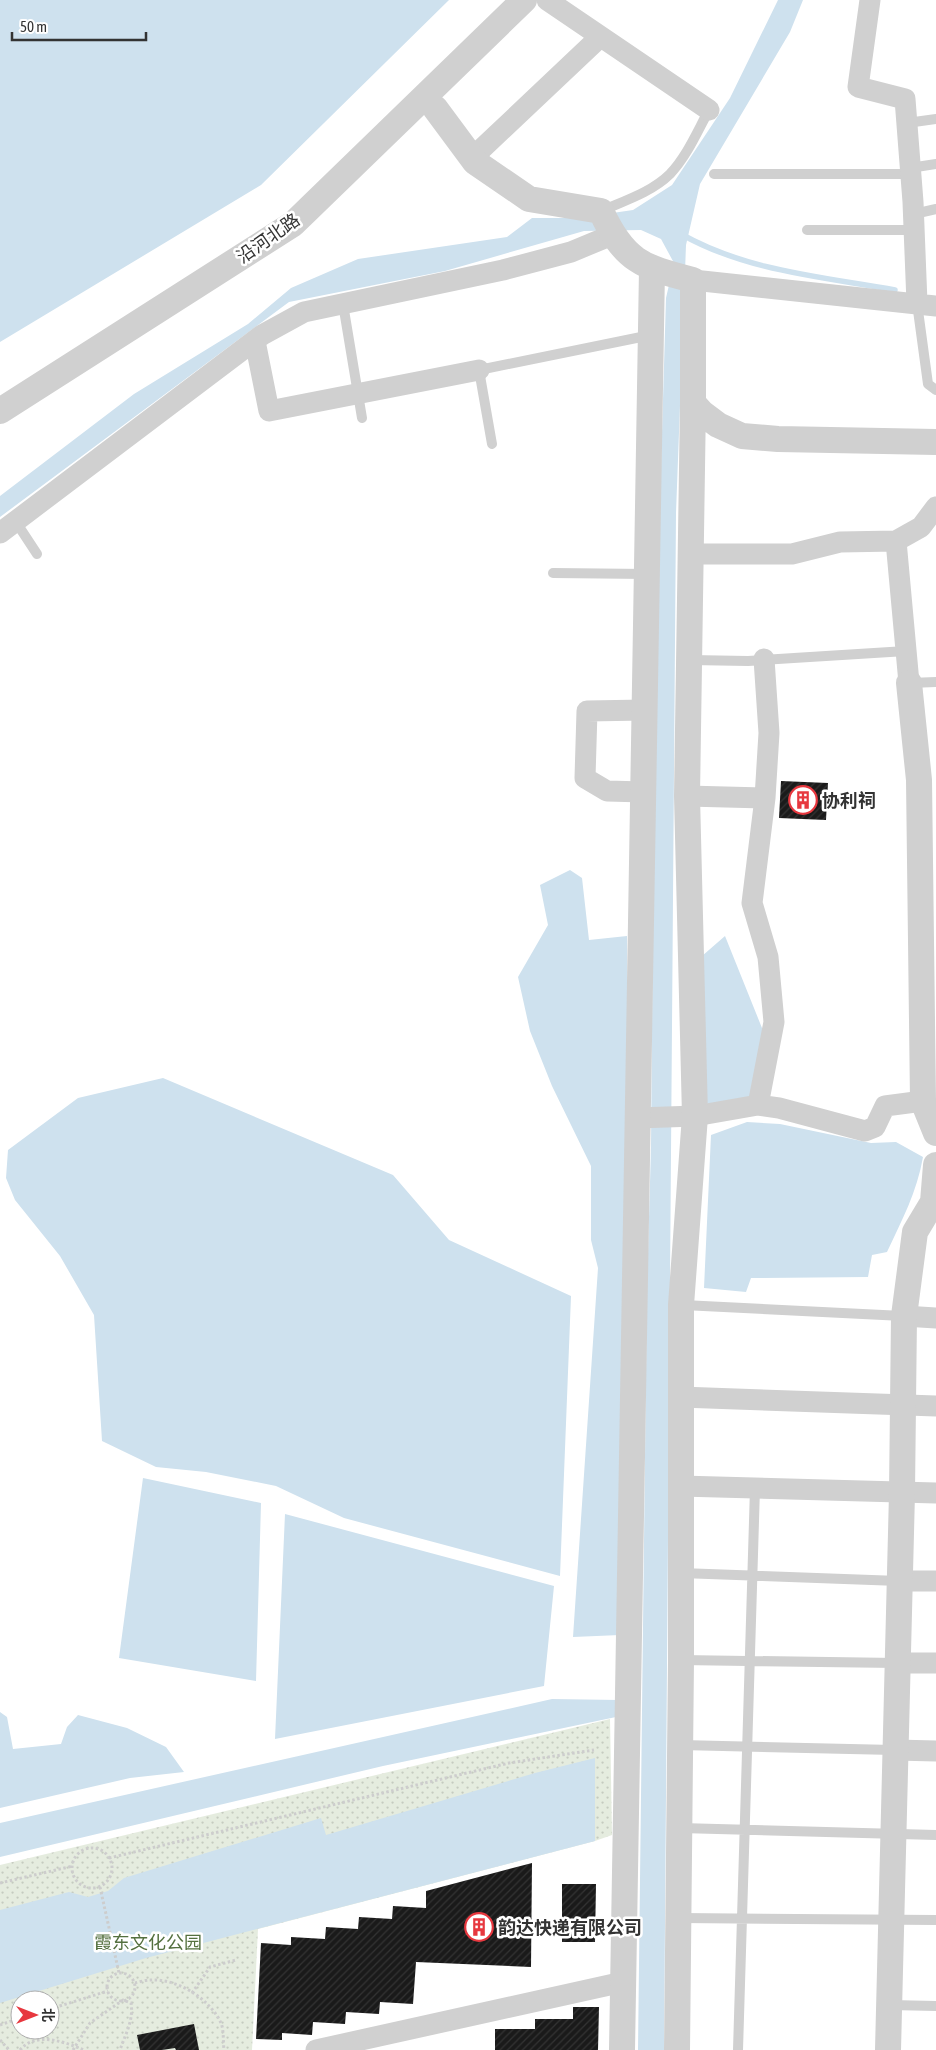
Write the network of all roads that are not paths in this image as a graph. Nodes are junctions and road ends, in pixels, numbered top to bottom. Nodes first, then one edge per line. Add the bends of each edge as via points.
1 (524, 0) edge
2 (547, 0) edge
3 (870, 0) edge
4 (600, 36) junction
5 (435, 108) dead end
6 (709, 110) joint
7 (936, 119) edge
8 (907, 123) junction
9 (472, 158) junction
10 (936, 164) edge
11 (911, 171) junction
12 (714, 174) dead end
13 (936, 209) edge
14 (601, 211) junction
15 (914, 222) junction
16 (807, 230) dead end
17 (612, 235) junction
18 (652, 269) junction
19 (693, 280) junction
20 (343, 304) junction
21 (926, 304) edge
22 (651, 335) junction
23 (255, 341) junction
24 (479, 370) junction
25 (936, 390) edge
26 (693, 403) junction
27 (0, 411) edge
28 (362, 418) dead end
29 (936, 442) edge
30 (492, 444) dead end
31 (936, 507) edge
32 (8, 528) edge
33 (896, 541) junction
34 (37, 554) dead end
35 (691, 554) junction
36 (553, 573) dead end
37 (648, 574) junction
38 (906, 651) junction
39 (764, 659) junction
40 (689, 660) junction
41 (936, 682) edge
42 (909, 683) junction
43 (646, 710) junction
44 (644, 792) junction
45 (687, 796) junction
46 (765, 798) junction
47 (928, 847) edge
48 (923, 1101) junction
49 (758, 1105) junction
50 (695, 1116) junction
51 (638, 1118) junction
52 (935, 1128) edge
53 (936, 1165) edge
54 (928, 1223) edge
55 (681, 1305) junction
56 (904, 1316) junction
57 (936, 1318) edge
58 (680, 1397) junction
59 (902, 1406) junction
60 (936, 1406) edge
61 (680, 1486) junction
62 (755, 1488) junction
63 (902, 1493) junction
64 (936, 1494) edge
65 (680, 1573) junction
66 (752, 1576) junction
67 (900, 1581) junction
68 (936, 1581) edge
69 (681, 1660) junction
70 (750, 1661) junction
71 (898, 1663) junction
72 (936, 1663) edge
73 (679, 1745) junction
74 (747, 1746) junction
75 (895, 1750) junction
76 (936, 1751) edge
77 (679, 1828) junction
78 (744, 1830) junction
79 (893, 1834) junction
80 (936, 1835) edge
81 (678, 1918) junction
82 (741, 1918) junction
83 (891, 1919) junction
84 (936, 1920) edge
85 (623, 1982) junction
86 (889, 2005) junction
87 (936, 2006) edge
88 (316, 2050) edge
89 (622, 2050) edge
90 (677, 2050) edge
91 (738, 2050) edge
92 (888, 2050) edge

1 - 27 street, 沿河北路 via 294,224
2 - 4 street
3 - 8 street via 858,87 905,99
4 - 6 street
4 - 9 street
5 - 9 street
6 - 14 lane via 684,156 669,175 643,193
7 - 8 lane
8 - 11 street
9 - 14 street via 529,199
10 - 11 lane
11 - 12 lane
11 - 15 street
13 - 15 lane
14 - 17 street
15 - 16 lane
15 - 21 street
17 - 18 street via 624,250
17 - 20 street via 571,252 503,270
18 - 19 street
18 - 22 street
19 - 21 street
19 - 26 street
20 - 23 street via 304,312
20 - 28 lane
21 - 25 lane via 928,384
22 - 24 lane
22 - 37 street
23 - 24 street via 268,411
23 - 32 street
24 - 30 lane
26 - 29 street via 718,425 742,436
26 - 35 street
31 - 33 street via 921,527
32 - 34 lane
33 - 35 street via 840,542 792,554
33 - 38 street
35 - 40 street
36 - 37 lane
37 - 43 street
38 - 39 lane
38 - 42 street
39 - 40 lane
39 - 46 street via 769,733
40 - 45 street
41 - 42 lane
42 - 47 street via 923,780
43 - 44 street
43 - 44 street via 587,711 585,778 607,791
44 - 51 street
45 - 46 street
45 - 50 street
46 - 49 street via 752,903 768,956 774,1022
47 - 48 street
48 - 49 street via 885,1106 875,1127 865,1131
48 - 52 street
49 - 50 street
50 - 51 street
50 - 55 street
51 - 85 street
53 - 54 street
54 - 56 street via 915,1232
55 - 56 lane
55 - 58 street
56 - 57 street
56 - 59 street
58 - 59 street
58 - 61 street
59 - 60 street
59 - 63 street
61 - 62 street
61 - 65 street
62 - 63 street
62 - 66 lane
63 - 64 street
63 - 67 street
65 - 66 lane
65 - 69 street
66 - 67 lane
66 - 70 lane
67 - 68 street
67 - 71 street
69 - 70 lane
69 - 73 street
70 - 71 lane
70 - 74 lane
71 - 72 street
71 - 75 street
73 - 74 lane
73 - 77 street
74 - 75 lane
74 - 78 lane
75 - 76 street
75 - 79 street
77 - 78 lane
77 - 81 street
78 - 79 lane
78 - 82 lane
79 - 80 lane
79 - 83 street
81 - 82 lane
81 - 90 street
82 - 83 lane
82 - 91 lane
83 - 84 lane
83 - 86 street
85 - 88 street
85 - 89 street
86 - 87 lane
86 - 92 street

